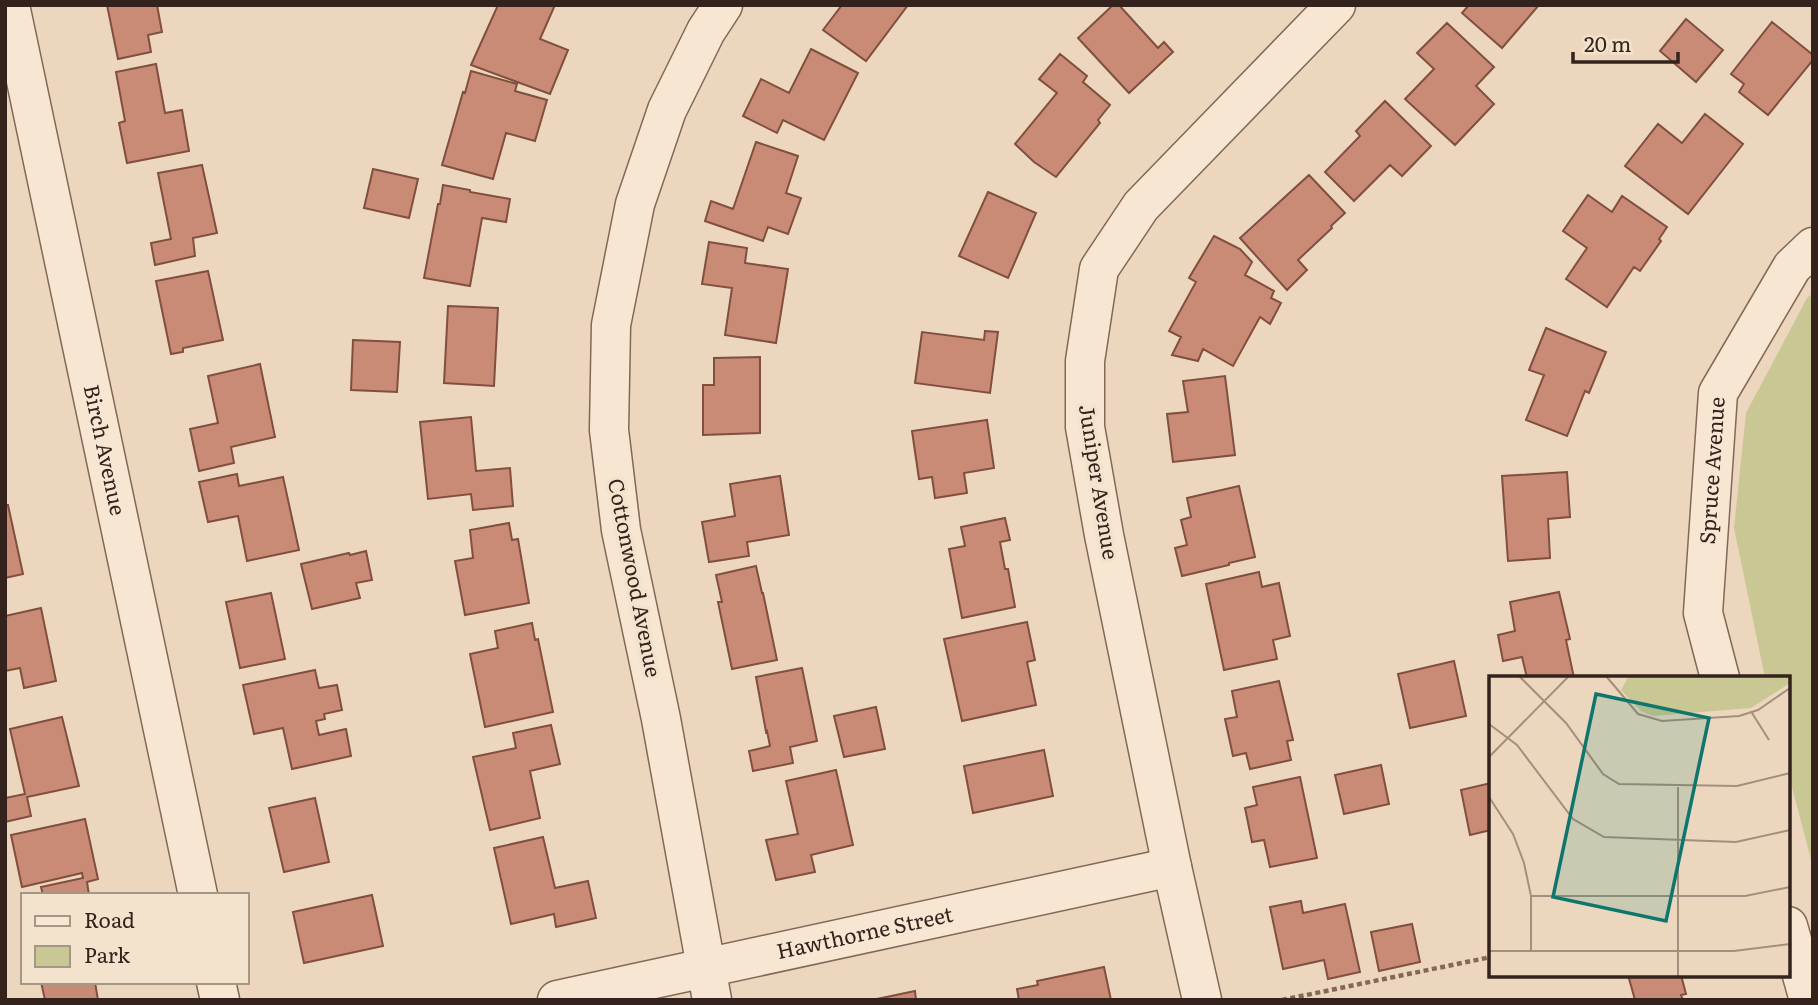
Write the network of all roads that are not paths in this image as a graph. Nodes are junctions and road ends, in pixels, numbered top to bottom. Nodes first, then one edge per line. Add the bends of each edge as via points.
1 (10, 5) edge
2 (723, 5) edge
3 (1336, 5) edge
4 (1813, 247) edge
5 (1719, 676) edge
6 (1172, 867) junction
7 (198, 893) edge
8 (1790, 933) edge
9 (709, 984) edge
10 (557, 1000) edge
11 (1202, 1000) edge
12 (1809, 1000) edge

1 - 7 street, Birch Avenue
2 - 9 street, Cottonwood Avenue via 667,110 635,204 611,324 609,430 621,530
3 - 6 street, Juniper Avenue via 1141,206 1099,269 1085,361 1085,427
4 - 5 street, Spruce Avenue via 1792,267 1718,393 1703,613
6 - 9 street, Hawthorne Street
6 - 11 street, Juniper Avenue
8 - 12 street
9 - 10 street, Hawthorne Street

